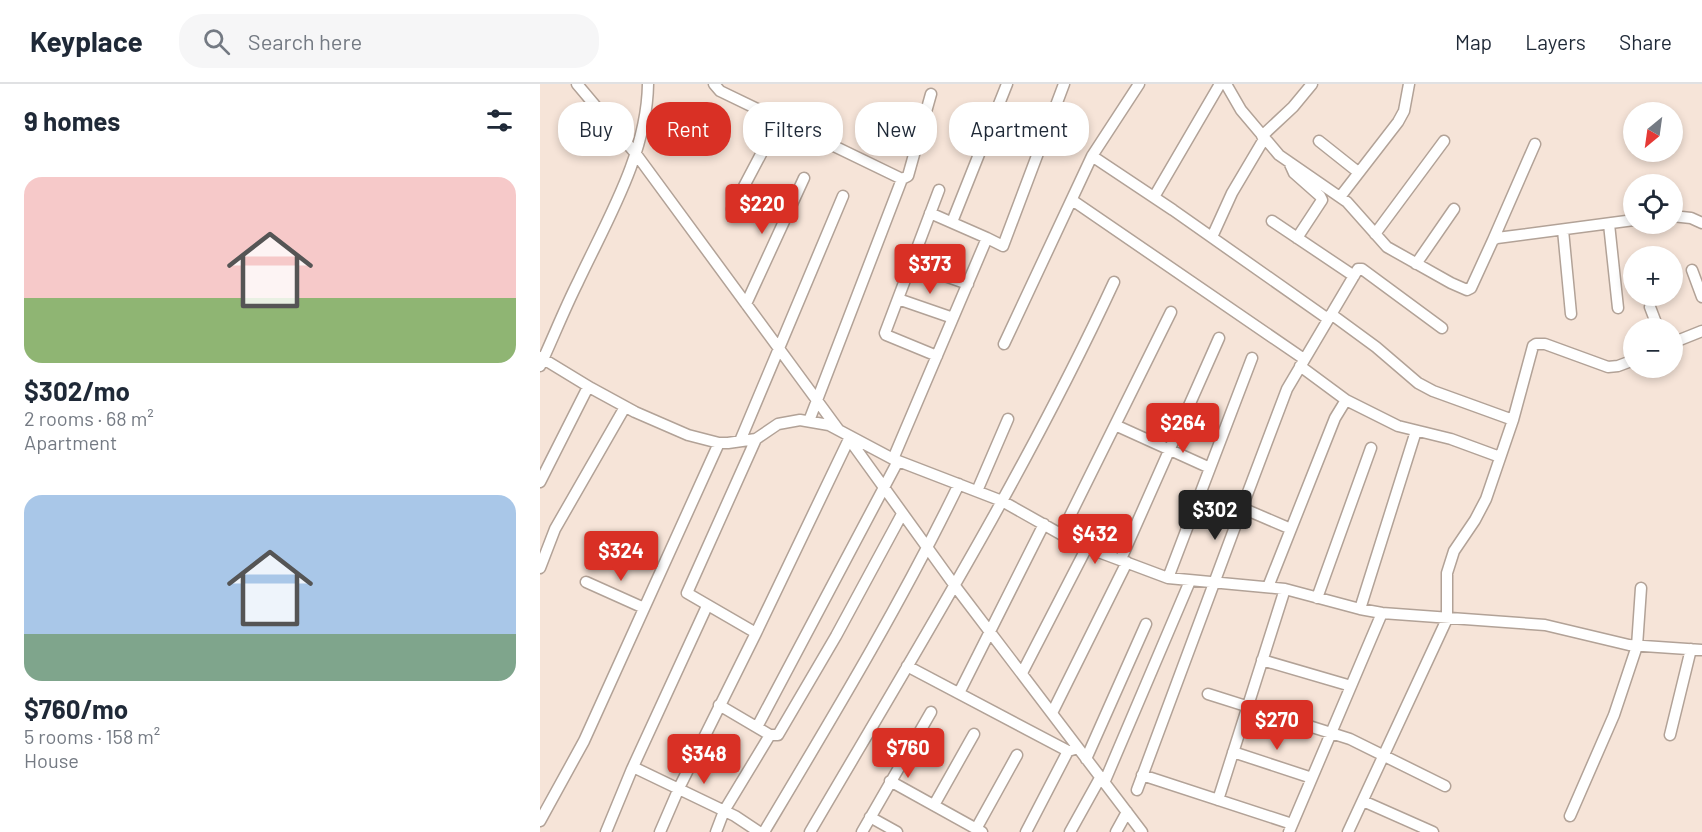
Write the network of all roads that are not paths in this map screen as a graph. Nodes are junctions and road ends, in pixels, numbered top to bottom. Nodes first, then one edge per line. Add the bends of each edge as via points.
1 (578, 84) edge
2 (648, 84) edge
3 (714, 84) edge
4 (1007, 84) edge
5 (1064, 84) edge
6 (1138, 84) edge
7 (1220, 84) edge
8 (1226, 84) edge
9 (1312, 84) edge
10 (1409, 84) edge
11 (931, 94) dead end
12 (743, 102) edge
13 (1263, 138) junction
14 (1319, 141) dead end
15 (1444, 141) dead end
16 (1535, 144) dead end
17 (843, 151) edge
18 (636, 154) junction
19 (760, 156) edge
20 (1092, 156) junction
21 (1288, 161) junction
22 (1358, 172) junction
23 (804, 178) dead end
24 (902, 179) junction
25 (939, 190) dead end
26 (843, 196) dead end
27 (1154, 196) junction
28 (1340, 197) junction
29 (1072, 200) junction
30 (732, 209) dead end
31 (1454, 209) dead end
32 (930, 213) junction
33 (1683, 217) edge
34 (1272, 220) dead end
35 (952, 222) junction
36 (1623, 222) edge
37 (1702, 223) edge
38 (1609, 224) junction
39 (1563, 230) junction
40 (1375, 234) junction
41 (1212, 237) junction
42 (987, 238) junction
43 (1297, 238) junction
44 (1493, 240) junction
45 (911, 264) junction
46 (1416, 264) junction
47 (1692, 270) dead end
48 (1354, 276) junction
49 (1114, 282) dead end
50 (968, 284) junction
51 (1702, 297) edge
52 (898, 298) junction
53 (746, 304) junction
54 (1618, 308) dead end
55 (1650, 308) dead end
56 (1171, 312) dead end
57 (1571, 314) dead end
58 (1329, 316) junction
59 (953, 318) junction
60 (1654, 318) edge
61 (1442, 328) dead end
62 (1702, 331) edge
63 (1219, 338) dead end
64 (1683, 339) edge
65 (1004, 344) dead end
66 (778, 348) junction
67 (937, 356) junction
68 (1252, 358) dead end
69 (541, 360) edge
70 (1302, 362) junction
71 (1623, 364) edge
72 (588, 387) junction
73 (816, 400) junction
74 (1346, 400) junction
75 (625, 407) junction
76 (1008, 419) dead end
77 (1513, 420) junction
78 (808, 421) junction
79 (1115, 425) junction
80 (1416, 431) junction
81 (845, 436) junction
82 (756, 439) junction
83 (740, 441) junction
84 (719, 443) junction
85 (1371, 448) dead end
86 (1170, 449) junction
87 (1500, 457) junction
88 (896, 460) junction
89 (1210, 468) junction
90 (540, 482) edge
91 (959, 484) junction
92 (884, 488) junction
93 (977, 491) junction
94 (1002, 501) junction
95 (1242, 508) junction
96 (902, 514) junction
97 (1044, 524) junction
98 (1291, 529) junction
99 (1061, 534) junction
100 (1087, 547) junction
101 (928, 549) junction
102 (1124, 560) junction
103 (540, 568) edge
104 (1168, 578) junction
105 (1190, 581) junction
106 (586, 582) dead end
107 (1214, 584) junction
108 (955, 586) junction
109 (1268, 587) junction
110 (1641, 588) dead end
111 (1285, 589) junction
112 (1317, 598) junction
113 (707, 606) junction
114 (644, 608) junction
115 (1360, 609) junction
116 (1382, 613) junction
117 (1447, 619) junction
118 (1146, 624) dead end
119 (990, 632) junction
120 (756, 633) junction
121 (1638, 646) junction
122 (1697, 650) edge
123 (1262, 660) junction
124 (907, 666) junction
125 (1022, 674) junction
126 (1351, 686) junction
127 (959, 693) junction
128 (1208, 694) dead end
129 (719, 705) junction
130 (1247, 705) junction
131 (931, 712) dead end
132 (1052, 713) junction
133 (758, 727) junction
134 (1332, 732) junction
135 (974, 734) dead end
136 (770, 735) junction
137 (1670, 735) dead end
138 (1073, 749) junction
139 (1233, 752) junction
140 (1017, 755) dead end
141 (1384, 756) junction
142 (1086, 759) junction
143 (633, 767) junction
144 (1142, 775) junction
145 (1312, 778) junction
146 (1102, 780) junction
147 (890, 781) junction
148 (1445, 786) dead end
149 (679, 788) junction
150 (1137, 790) dead end
151 (1218, 800) junction
152 (1363, 801) junction
153 (934, 805) junction
154 (724, 811) junction
155 (1127, 812) junction
156 (1570, 816) dead end
157 (870, 817) junction
158 (540, 821) edge
159 (1291, 828) edge
160 (979, 830) edge
161 (606, 832) edge
162 (660, 832) edge
163 (716, 832) edge
164 (759, 832) edge
165 (764, 832) edge
166 (810, 832) edge
167 (862, 832) edge
168 (897, 832) edge
169 (1026, 832) edge
170 (1070, 832) edge
171 (1116, 832) edge
172 (1142, 832) edge
173 (1348, 832) edge
174 (1433, 832) edge

1 - 18 street
2 - 18 street via 648,108
3 - 12 street
4 - 35 street
5 - 42 street via 1003,246
6 - 20 street
7 - 27 street
8 - 13 street
9 - 13 street
10 - 22 street via 1398,122
11 - 24 street via 908,176
13 - 21 street
13 - 41 street
14 - 22 street
15 - 40 street
16 - 44 street
17 - 24 street
18 - 53 street
18 - 69 street
19 - 30 street
20 - 27 street
20 - 29 street
21 - 28 street
21 - 43 street via 1294,173 1322,200
22 - 28 street
23 - 53 street
24 - 73 street
25 - 32 street
26 - 66 street
27 - 41 street
28 - 40 street
29 - 65 street
29 - 70 street
31 - 46 street
32 - 35 street
32 - 45 street
33 - 37 street
34 - 43 street
35 - 42 street
36 - 38 street
38 - 39 street
38 - 54 street
39 - 44 street
39 - 57 street
40 - 46 street via 1387,248
41 - 58 street
42 - 50 street
43 - 48 street
44 - 46 street via 1467,290
45 - 50 street
45 - 52 street
47 - 51 street
48 - 58 street
48 - 61 street via 1362,269
49 - 94 street
50 - 59 street
52 - 59 street
52 - 67 street via 886,335
53 - 66 street
55 - 60 street
56 - 79 street
58 - 70 street
58 - 77 street via 1376,347 1418,383
59 - 67 street
62 - 64 street
63 - 86 street
66 - 73 street
66 - 83 street
67 - 88 street
68 - 89 street
69 - 72 street
70 - 74 street
70 - 95 street via 1287,389
71 - 77 street via 1608,367 1536,344
72 - 75 street
72 - 90 street
73 - 78 street
73 - 81 street
74 - 80 street
74 - 98 street via 1335,418
75 - 84 street via 688,435
75 - 103 street via 555,529
76 - 93 street
77 - 87 street
78 - 81 street via 829,425
78 - 82 street via 778,424
79 - 86 street
79 - 99 street
80 - 87 street
80 - 115 street
81 - 88 street
81 - 92 street
81 - 120 street
82 - 83 street
82 - 113 street via 687,590
83 - 84 street
84 - 114 street
85 - 112 street
86 - 89 street
86 - 102 street
87 - 117 street via 1486,499 1454,551 1448,573
88 - 91 street
88 - 92 street
89 - 104 street
91 - 93 street
91 - 101 street
92 - 96 street
92 - 133 street
93 - 94 street
94 - 97 street
94 - 108 street
95 - 98 street
95 - 107 street
96 - 101 street
96 - 136 street via 778,735
97 - 99 street
97 - 119 street
98 - 109 street
99 - 100 street
100 - 102 street
100 - 125 street
101 - 108 street
101 - 165 street
102 - 104 street
102 - 132 street
104 - 105 street
105 - 107 street
105 - 146 street
106 - 114 street
107 - 109 street
107 - 144 street
108 - 119 street
108 - 124 street
109 - 111 street
110 - 121 street
111 - 112 street
111 - 123 street
112 - 115 street
113 - 120 street
113 - 143 street
114 - 158 street via 584,741
115 - 116 street
116 - 117 street
116 - 126 street
117 - 121 street via 1545,625
117 - 141 street
118 - 142 street
119 - 125 street
119 - 127 street
120 - 129 street
121 - 122 street
121 - 156 street via 1614,715
122 - 137 street
123 - 126 street
123 - 130 street
124 - 127 street
124 - 166 street
125 - 132 street
126 - 134 street
127 - 138 street
128 - 130 street
129 - 133 street
129 - 149 street
130 - 134 street
130 - 139 street
131 - 147 street
132 - 138 street
133 - 136 street
134 - 141 street
134 - 145 street
135 - 153 street
136 - 154 street
138 - 142 street
138 - 169 street
139 - 145 street
139 - 151 street
140 - 160 street
141 - 148 street
141 - 152 street
142 - 146 street
143 - 149 street
143 - 161 street
144 - 150 street
144 - 151 street
145 - 159 street
146 - 155 street
146 - 170 street
147 - 153 street
147 - 157 street
149 - 154 street
149 - 162 street
151 - 159 street
152 - 173 street
152 - 174 street
153 - 160 street
154 - 163 street
154 - 164 street
155 - 171 street
155 - 172 street
157 - 167 street
157 - 168 street

